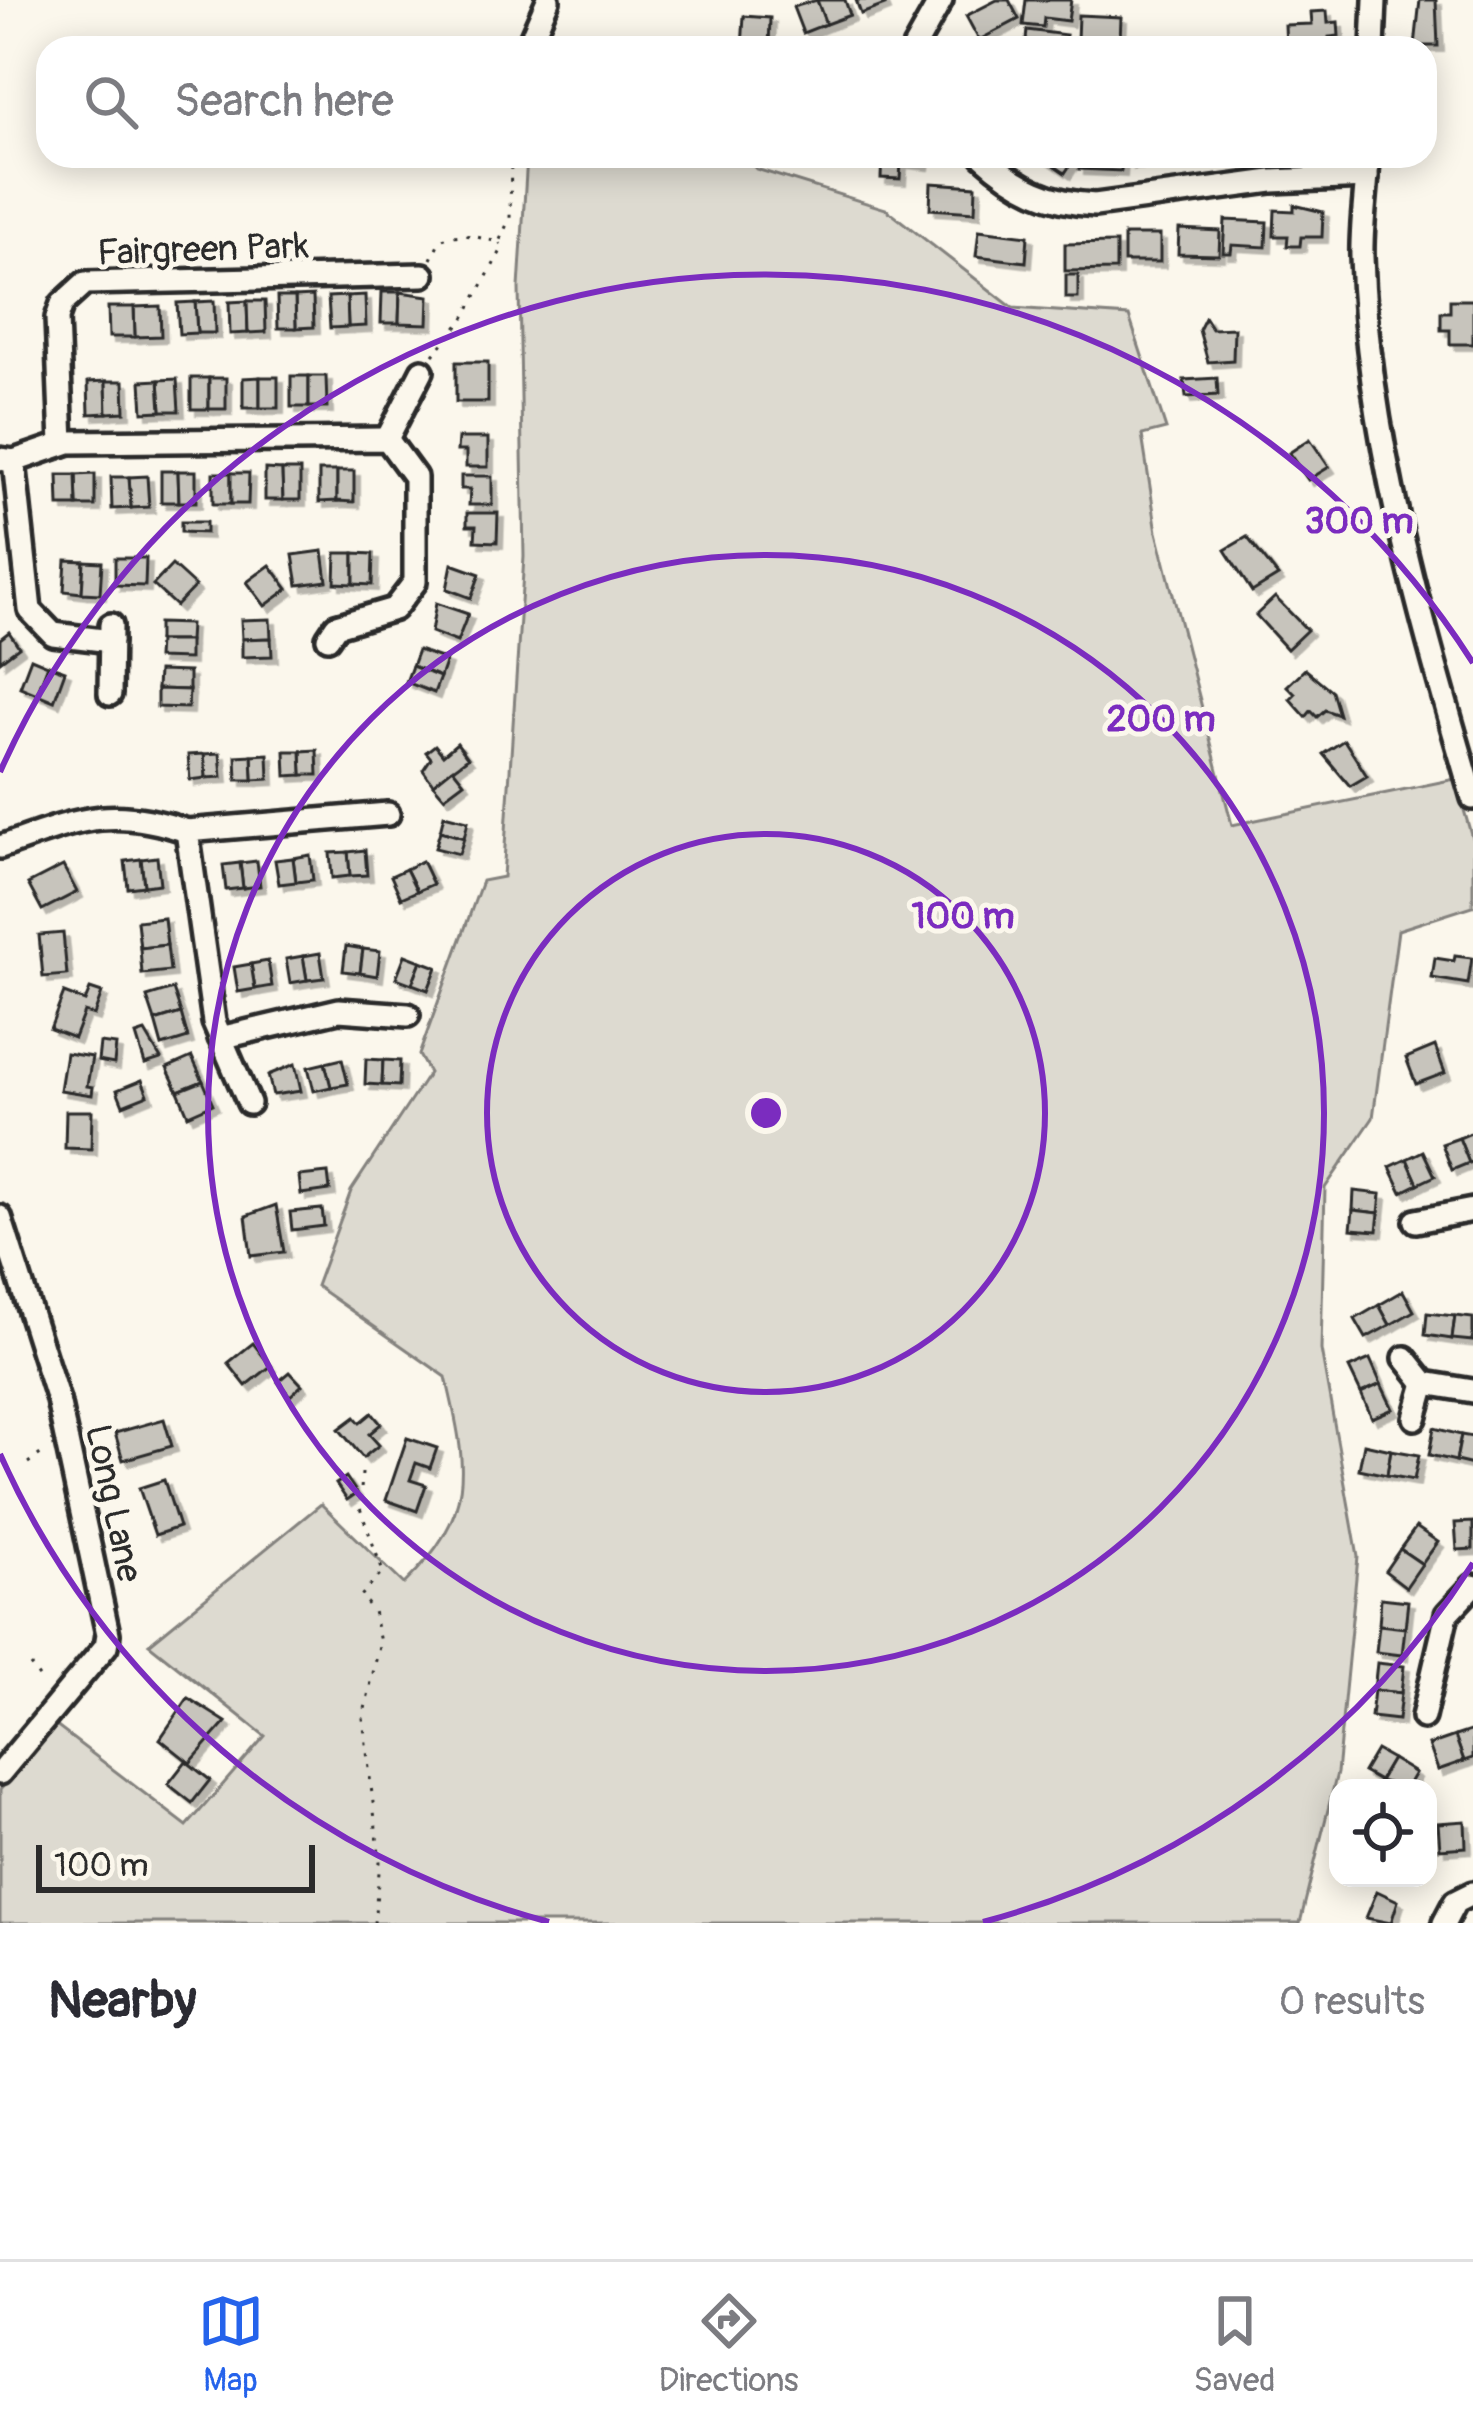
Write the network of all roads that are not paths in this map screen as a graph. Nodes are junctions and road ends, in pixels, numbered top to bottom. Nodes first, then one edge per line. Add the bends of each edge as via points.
1 (548, 0) edge
2 (941, 0) edge
3 (1375, 0) edge
4 (532, 36) edge
5 (921, 36) edge
6 (1374, 36) edge
7 (999, 168) edge
8 (1355, 168) edge
9 (1368, 168) edge
10 (423, 275) road end
11 (422, 371) road end
12 (387, 439) junction
13 (62, 444) junction
14 (7, 460) edge
15 (328, 638) dead end
16 (110, 694) dead end
17 (1471, 785) edge
18 (388, 814) dead end
19 (187, 831) junction
20 (0, 847) edge
21 (407, 1016) dead end
22 (220, 1038) junction
23 (250, 1103) dead end
24 (1473, 1210) edge
25 (0, 1217) edge
26 (1416, 1221) dead end
27 (1406, 1358) dead end
28 (1425, 1383) junction
29 (1473, 1391) edge
30 (1415, 1418) dead end
31 (1473, 1586) edge
32 (1423, 1717) dead end
33 (0, 1773) edge
34 (1473, 1893) edge
35 (1444, 1923) edge

1 - 4 street
2 - 5 street
3 - 6 street
7 - 8 street via 1034,194 1095,205
9 - 17 street via 1362,256 1384,437 1427,639
10 - 13 street, Fairgreen Park via 85,283 57,318
11 - 12 street
12 - 13 street
12 - 15 street via 415,477 415,582 394,609 337,626
13 - 14 street
14 - 16 street via 30,610 53,634 111,633
18 - 19 street
19 - 20 street via 110,814
19 - 22 street
21 - 22 street via 339,1010
22 - 23 street
24 - 26 street
25 - 33 street, Long Lane via 58,1400 108,1634
27 - 28 street
28 - 29 street
28 - 30 street
31 - 32 street via 1447,1613
34 - 35 street

